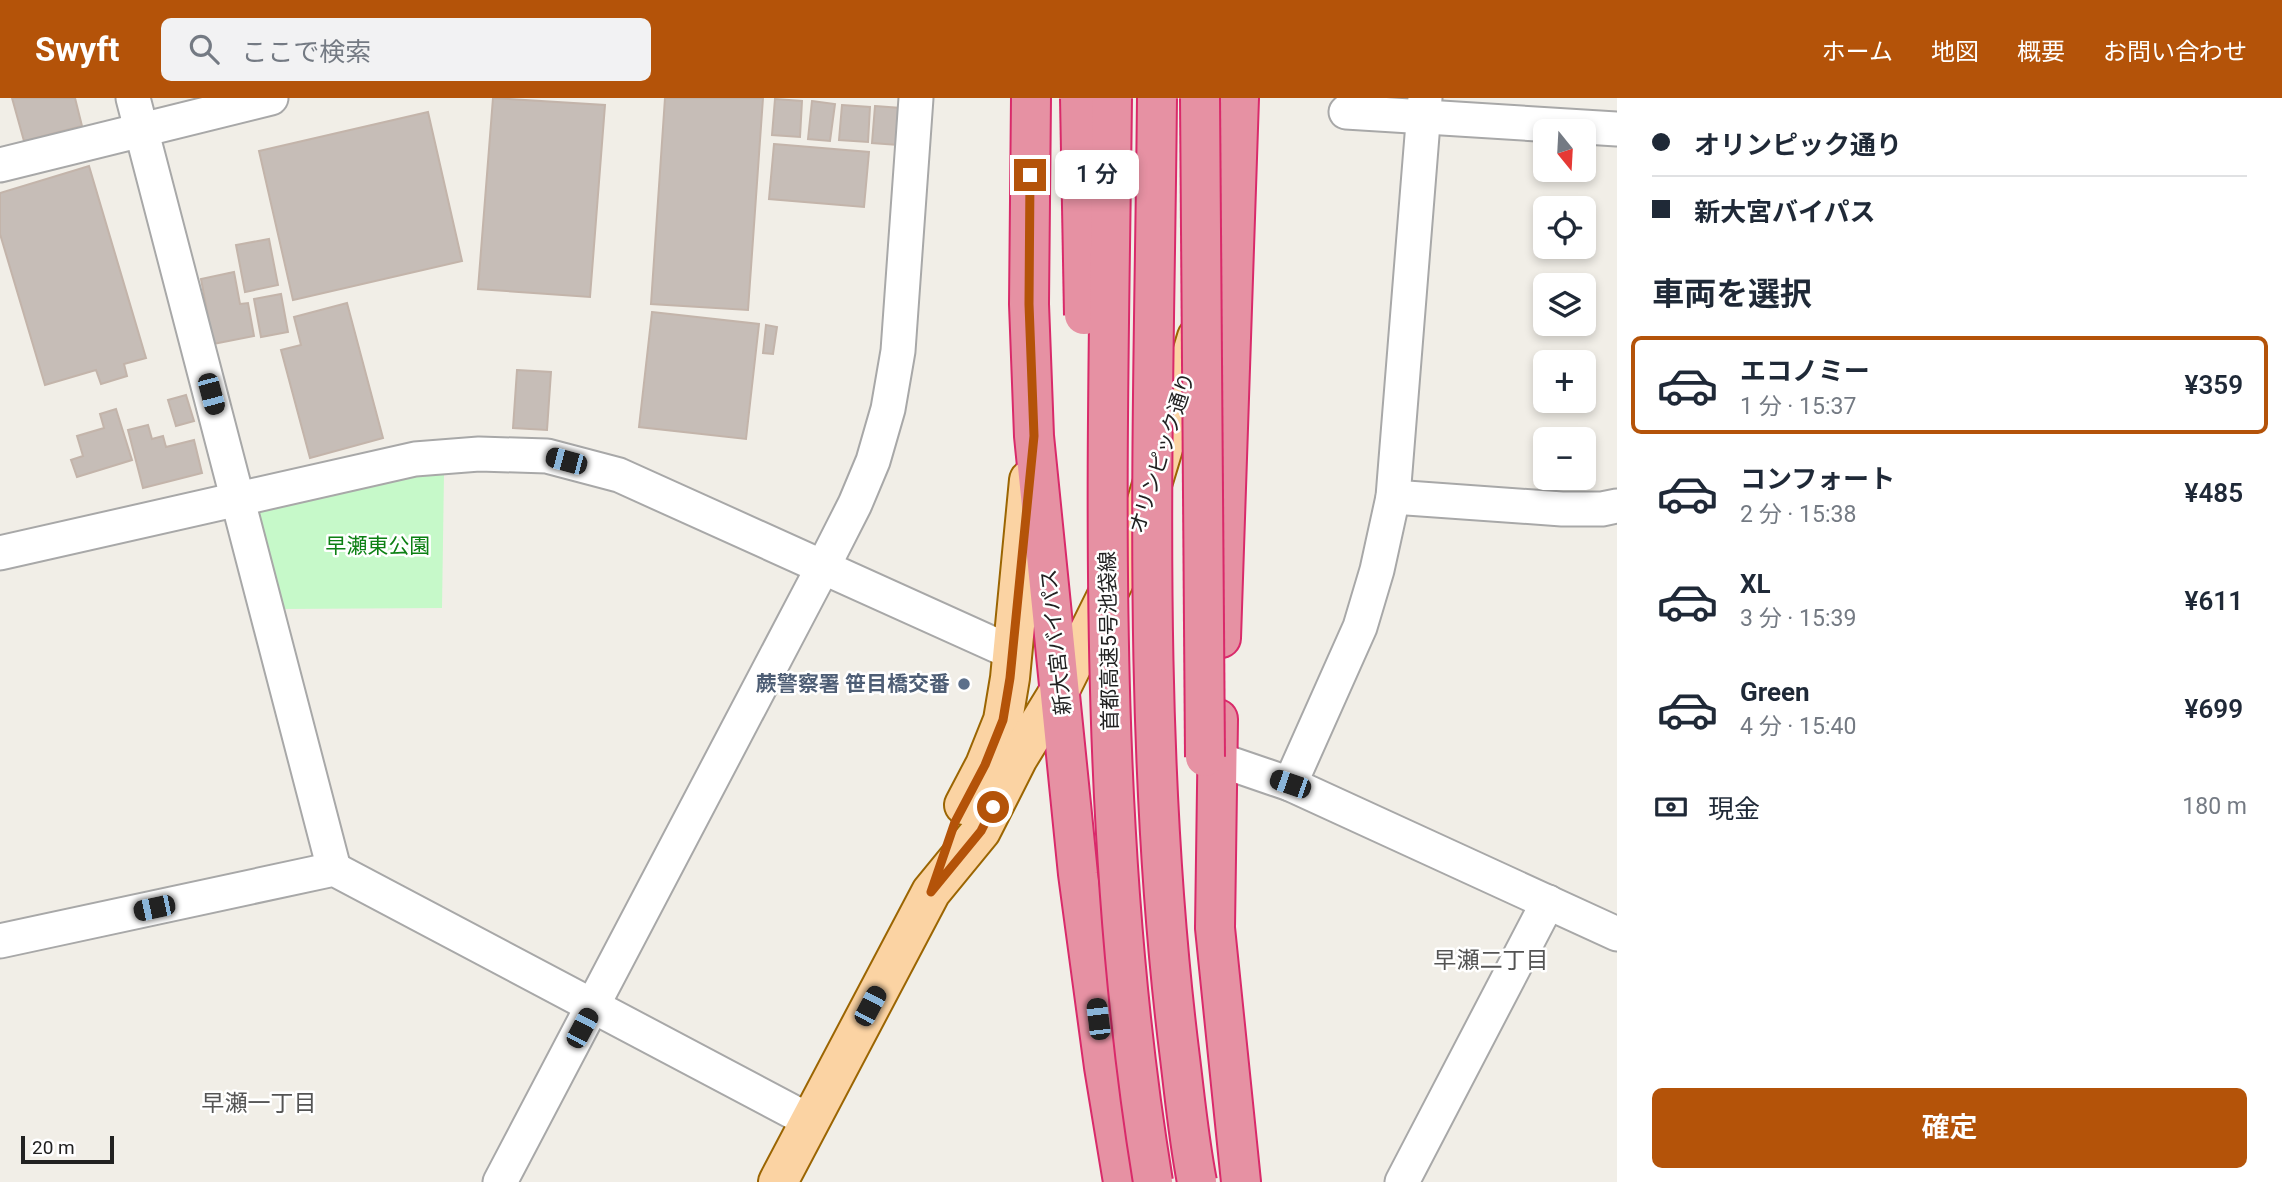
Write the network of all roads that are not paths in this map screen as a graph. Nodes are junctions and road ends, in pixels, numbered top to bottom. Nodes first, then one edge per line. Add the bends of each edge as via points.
1 (133, 98) edge
2 (271, 98) edge
3 (916, 98) edge
4 (1031, 98) edge
5 (1080, 98) edge
6 (1112, 98) edge
7 (1157, 98) edge
8 (1200, 98) edge
9 (1239, 98) edge
10 (1424, 107) edge
11 (1346, 112) dead end
12 (1617, 129) edge
13 (141, 130) junction
14 (0, 165) edge
15 (1238, 183) junction
16 (1034, 436) junction
17 (1394, 497) junction
18 (238, 499) junction
19 (1617, 506) edge
20 (0, 553) edge
21 (823, 567) junction
22 (1013, 653) junction
23 (1060, 688) junction
24 (1211, 758) junction
25 (1290, 784) junction
26 (334, 869) junction
27 (931, 892) junction
28 (1548, 902) junction
29 (1617, 934) edge
30 (0, 941) edge
31 (1092, 971) junction
32 (593, 1006) junction
33 (810, 1121) junction
34 (500, 1182) edge
35 (778, 1182) edge
36 (1123, 1182) edge
37 (1153, 1182) edge
38 (1197, 1182) edge
39 (1241, 1182) edge
40 (1402, 1182) edge

1 - 13 street
2 - 13 street
3 - 21 street via 898,351 888,409 860,494
4 - 16 highway, 新大宮バイパス via 1029,304
5 - 31 highway, bridge via 1093,775
6 - 37 highway, 首都高速5号池袋線, bridge via 1106,546 1112,776 1126,985
7 - 38 highway, bridge via 1156,775 1170,975
8 - 24 highway, bridge
9 - 15 highway
10 - 11 street
10 - 12 street
10 - 17 street
13 - 14 street
13 - 18 street
15 - 23 main road, オリンピック通り via 1191,362 1136,537
15 - 24 highway
16 - 22 main road
16 - 23 highway, 新大宮バイパス
17 - 19 street via 1562,509
17 - 25 street via 1360,626
18 - 20 street
18 - 21 street via 415,459 478,454 547,456 619,475
18 - 26 street
21 - 22 street
21 - 32 street
22 - 27 main road via 1003,720 955,822
23 - 27 main road, オリンピック通り via 981,831
23 - 31 highway, 新大宮バイパス
24 - 25 street
24 - 39 highway via 1215,928
25 - 28 street
26 - 30 street
26 - 32 street
27 - 33 main road, オリンピック通り
28 - 29 street
28 - 40 street
31 - 36 highway, 新大宮バイパス
32 - 33 street
32 - 34 street
33 - 35 main road, オリンピック通り

